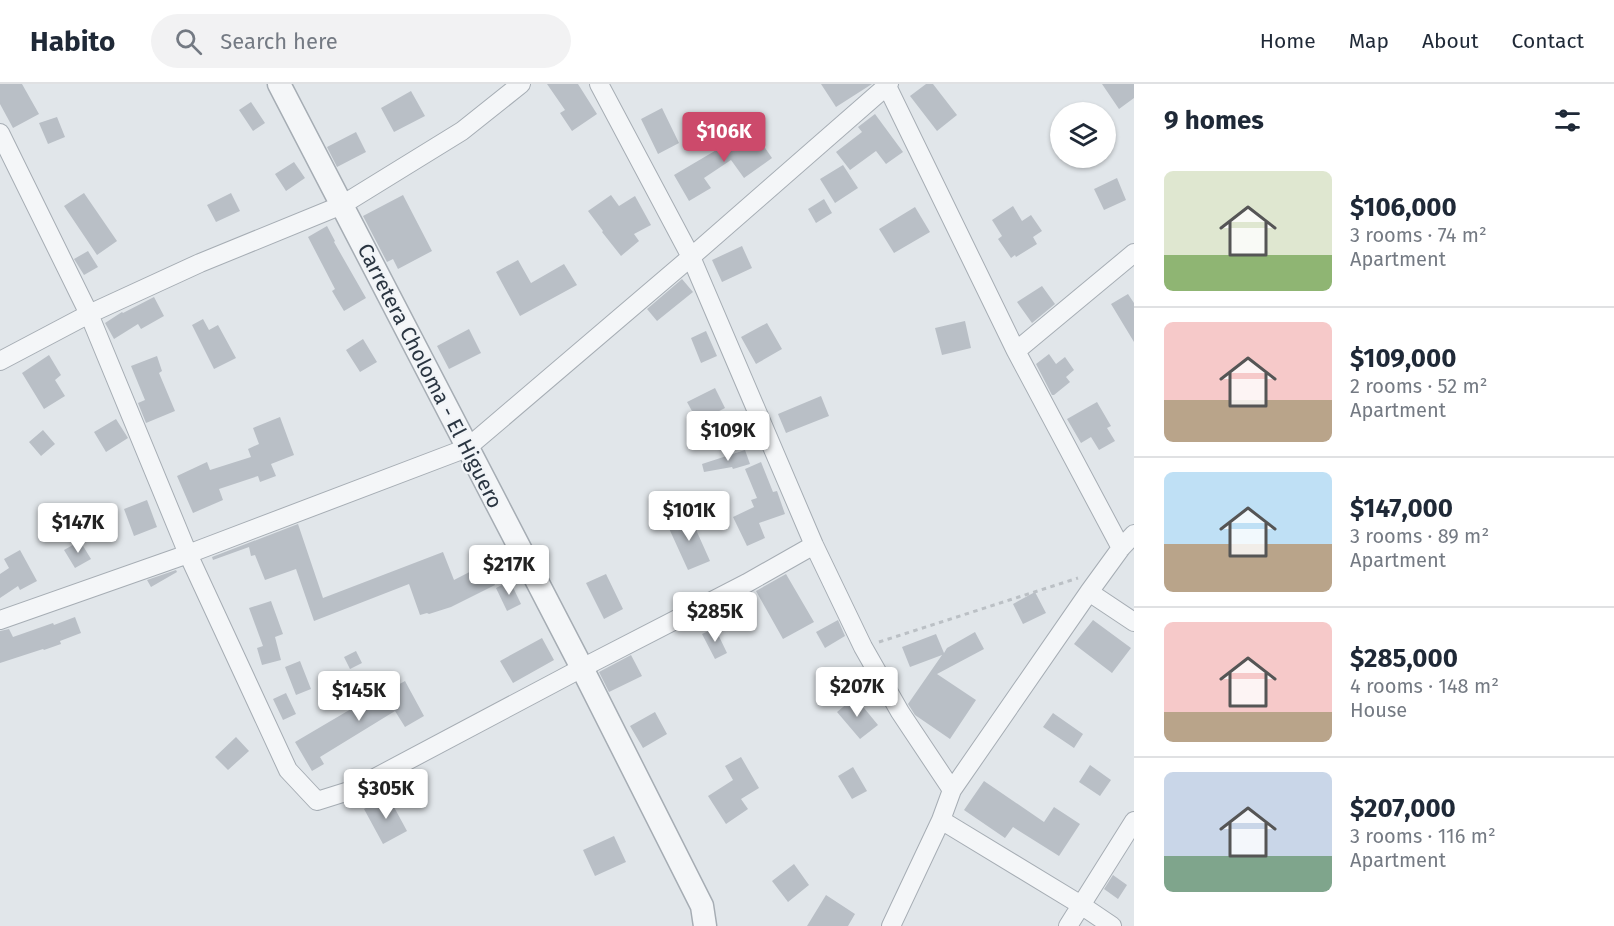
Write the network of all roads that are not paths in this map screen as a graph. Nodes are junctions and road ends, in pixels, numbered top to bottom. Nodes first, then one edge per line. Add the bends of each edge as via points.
1 (279, 84) edge
2 (521, 84) edge
3 (600, 84) edge
4 (888, 84) edge
5 (0, 134) edge
6 (342, 205) junction
7 (1134, 253) edge
8 (691, 257) junction
9 (89, 314) junction
10 (1016, 351) junction
11 (0, 361) edge
12 (467, 448) junction
13 (1134, 534) edge
14 (814, 545) junction
15 (1121, 548) junction
16 (188, 554) junction
17 (1089, 592) junction
18 (0, 620) edge
19 (1134, 622) edge
20 (582, 668) junction
21 (952, 790) junction
22 (941, 820) junction
23 (1134, 821) edge
24 (1081, 905) junction
25 (705, 926) edge
26 (891, 926) edge
27 (1068, 926) edge
28 (1112, 926) edge

1 - 6 street, Carretera Choloma - El Higuero
2 - 6 street via 462,131
3 - 8 street
4 - 8 street
4 - 10 street
5 - 9 street
6 - 9 street
6 - 12 street, Carretera Choloma - El Higuero
7 - 10 street
8 - 12 street
8 - 14 street
9 - 11 street
9 - 16 street
10 - 15 street
12 - 16 street
12 - 20 street, Carretera Choloma - El Higuero
13 - 15 street
14 - 20 street
14 - 21 street via 863,647
15 - 17 street
16 - 18 street
16 - 20 street via 288,770 317,801 352,790
17 - 19 street
17 - 21 street
20 - 25 street, Carretera Choloma - El Higuero via 702,906
21 - 22 street
22 - 24 street
22 - 26 street
23 - 24 street
24 - 27 street
24 - 28 street

